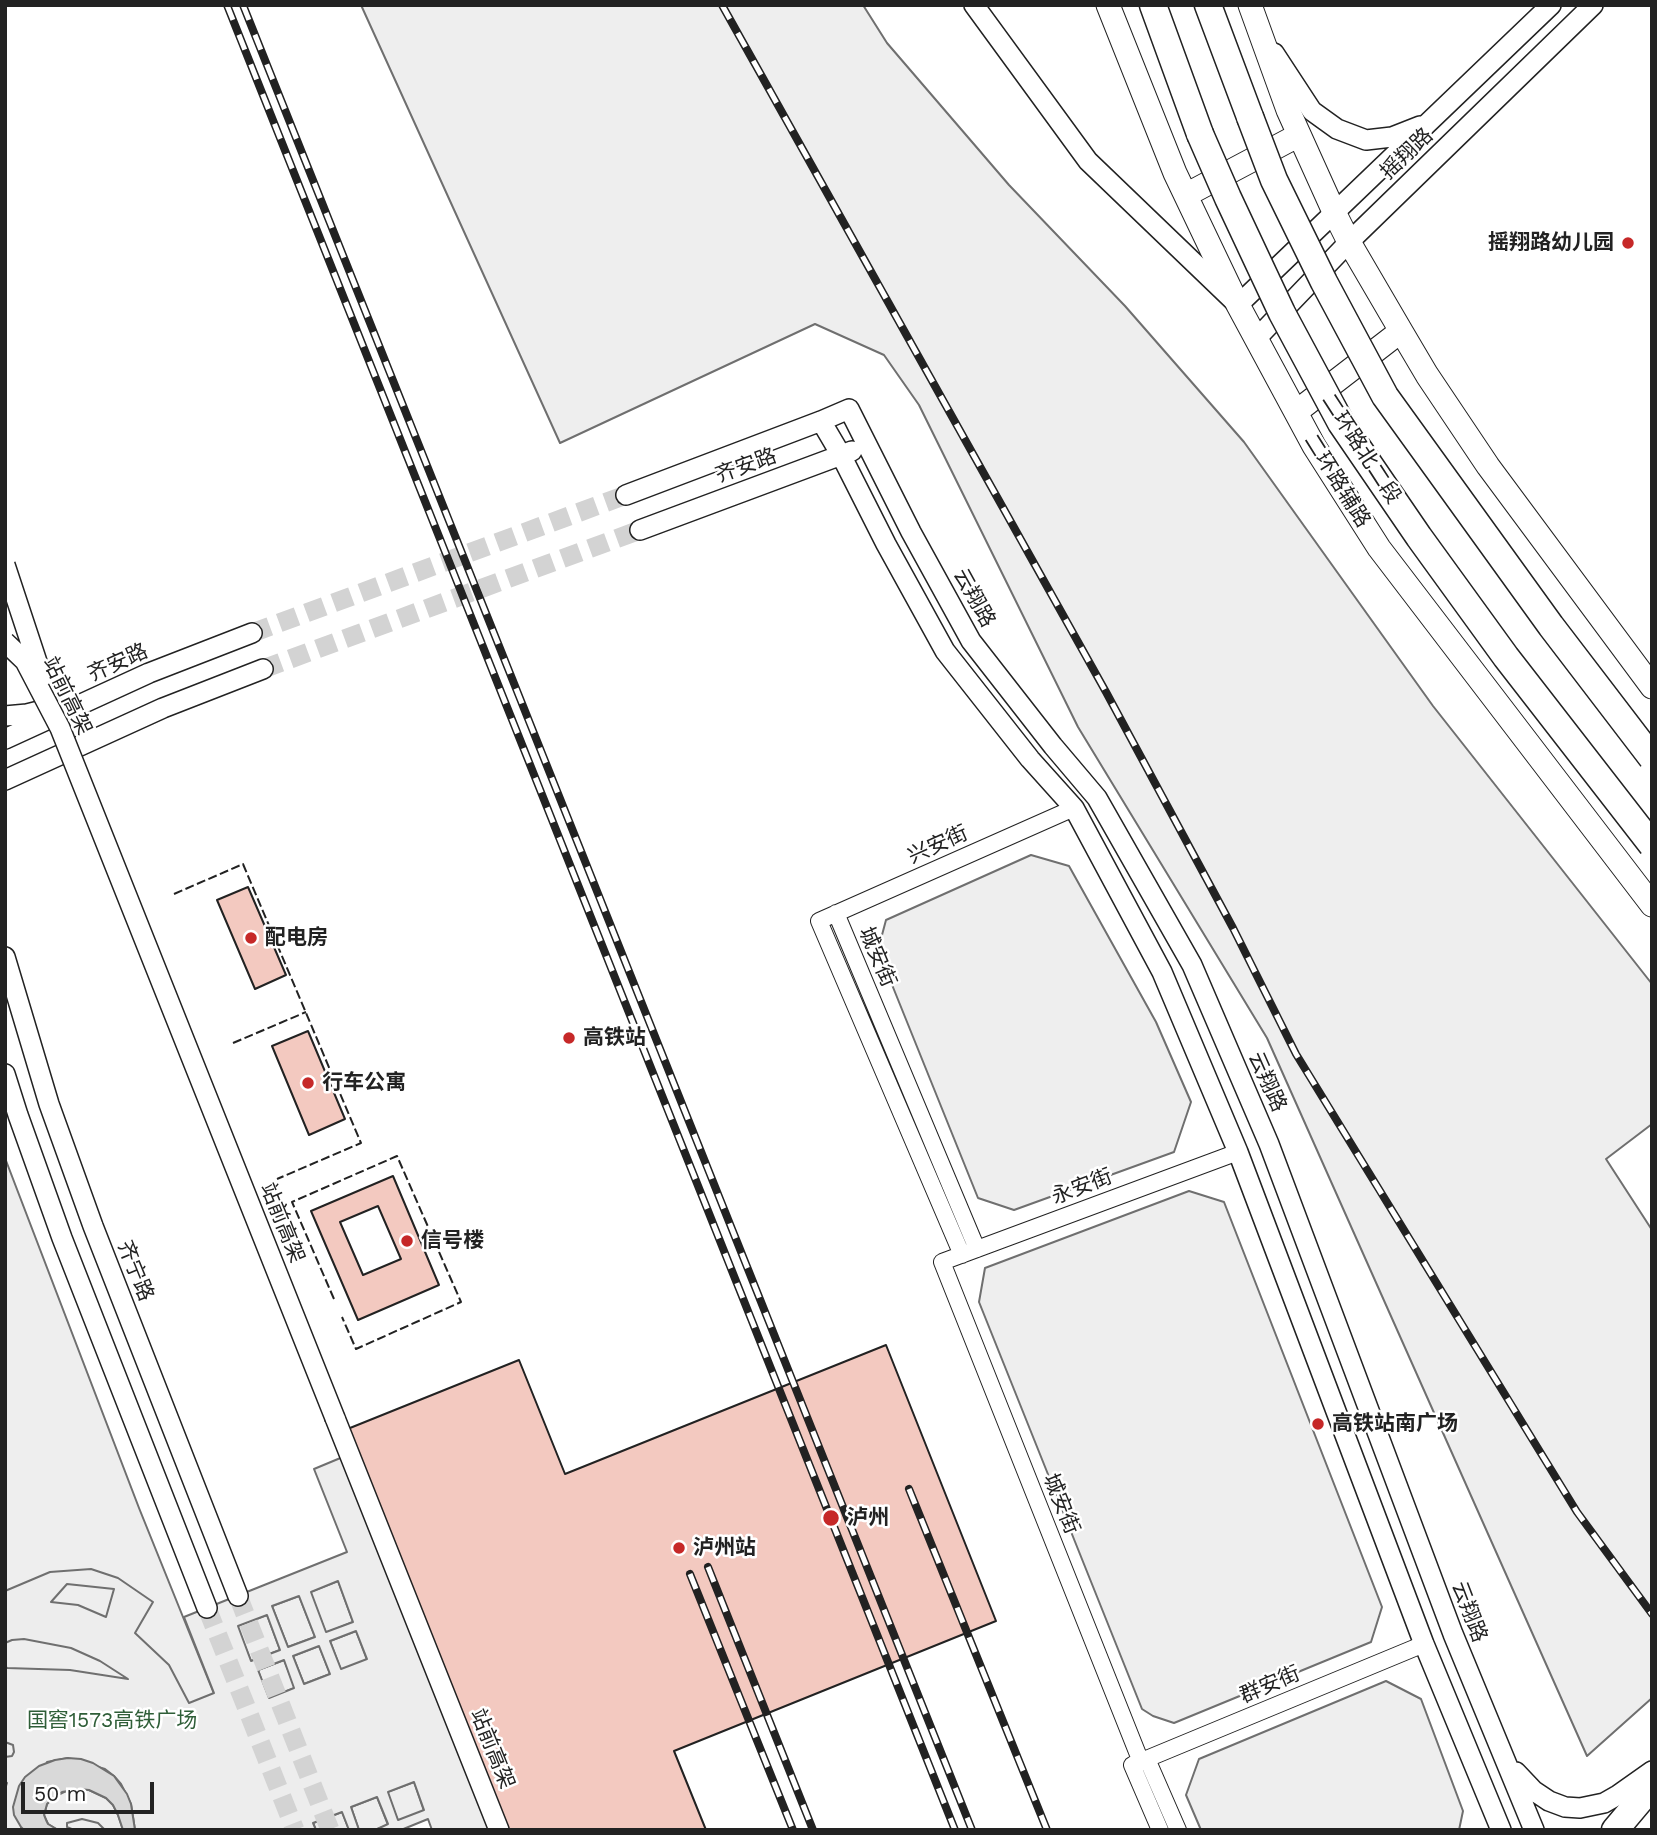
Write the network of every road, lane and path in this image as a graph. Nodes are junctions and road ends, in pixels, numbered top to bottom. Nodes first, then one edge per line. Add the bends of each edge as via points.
1 (974, 5) edge
2 (1108, 5) edge
3 (1153, 5) edge
4 (1208, 5) edge
5 (1251, 5) edge
6 (1551, 5) edge
7 (1592, 5) edge
8 (1261, 32) junction
9 (1431, 121) junction
10 (1299, 135) junction
11 (1186, 195) junction
12 (1335, 214) junction
13 (1349, 242) junction
14 (1238, 305) junction
15 (1401, 331) junction
16 (1256, 340) junction
17 (849, 409) joint
18 (1296, 412) junction
19 (821, 421) junction
20 (867, 444) junction
21 (841, 455) junction
22 (626, 495) tunnel mouth
23 (640, 530) tunnel mouth
24 (5, 565) edge
25 (252, 633) tunnel mouth
26 (5, 642) edge
27 (262, 669) tunnel mouth
28 (1652, 687) edge
29 (94, 698) junction
30 (5, 716) edge
31 (60, 728) junction
32 (5, 739) edge
33 (57, 757) junction
34 (1652, 758) edge
35 (5, 780) edge
36 (5, 797) edge
37 (1074, 808) junction
38 (1652, 845) edge
39 (1652, 905) edge
40 (836, 913) junction
41 (819, 920) joint
42 (5, 957) edge
43 (5, 1074) edge
44 (1238, 1152) junction
45 (970, 1252) junction
46 (942, 1262) joint
47 (238, 1596) tunnel mouth
48 (207, 1608) tunnel mouth
49 (1424, 1644) junction
50 (1502, 1751) junction
51 (1140, 1762) junction
52 (1652, 1771) edge
53 (1652, 1786) edge
54 (499, 1830) edge
55 (1160, 1830) edge
56 (1178, 1830) edge
57 (1501, 1830) edge
58 (1534, 1830) edge
59 (1615, 1830) edge

1 - 14 street via 1088,161
2 - 11 main road, 二环路辅路
3 - 38 main road, 二环路北二段, bridge via 1228,198 1341,423 1506,657
4 - 34 main road, bridge via 1274,180 1385,396
5 - 8 main road
6 - 9 street, 摇翔路
7 - 13 street, 摇翔路
8 - 9 street via 1312,111 1337,129 1366,139 1392,137
8 - 10 main road
9 - 12 street, 摇翔路
10 - 11 main road
10 - 12 main road
11 - 14 main road, 二环路辅路
12 - 13 main road
12 - 14 street, 摇翔路
13 - 15 main road
13 - 16 street, 摇翔路
14 - 16 main road, 二环路辅路
15 - 18 main road
15 - 28 main road via 1488,466
16 - 18 main road, 二环路辅路
17 - 19 street, 齐安路
17 - 20 street, 云翔路
18 - 39 main road, 二环路辅路 via 1379,548
19 - 21 street
19 - 22 street, 齐安路
20 - 21 street, 齐安路
20 - 50 street, 云翔路 via 971,640 1097,798 1192,965 1269,1144 1452,1634
21 - 23 street, 齐安路
21 - 37 street via 945,651
24 - 31 street, bridge
25 - 29 street, 齐安路
26 - 31 street, 站前高架, bridge via 25,662
27 - 33 street
29 - 30 street
29 - 32 street, 齐安路
31 - 54 street, 站前高架, bridge
33 - 35 street
33 - 36 street
37 - 40 street, 兴安街
37 - 44 street via 1162,972
40 - 41 street, 兴安街
40 - 45 street, 城安街
41 - 45 street, 城安街
42 - 47 street, 齐宁路 via 49,1104 93,1226
43 - 48 street via 62,1238
44 - 45 street, 永安街
44 - 49 street
45 - 46 street, 永安街
46 - 51 street, 城安街
49 - 51 street, 群安街
49 - 57 street
50 - 52 street via 1534,1791 1565,1807 1604,1803
50 - 58 street, 云翔路
51 - 55 street, 城安街
51 - 56 street, 城安街
53 - 59 main road

